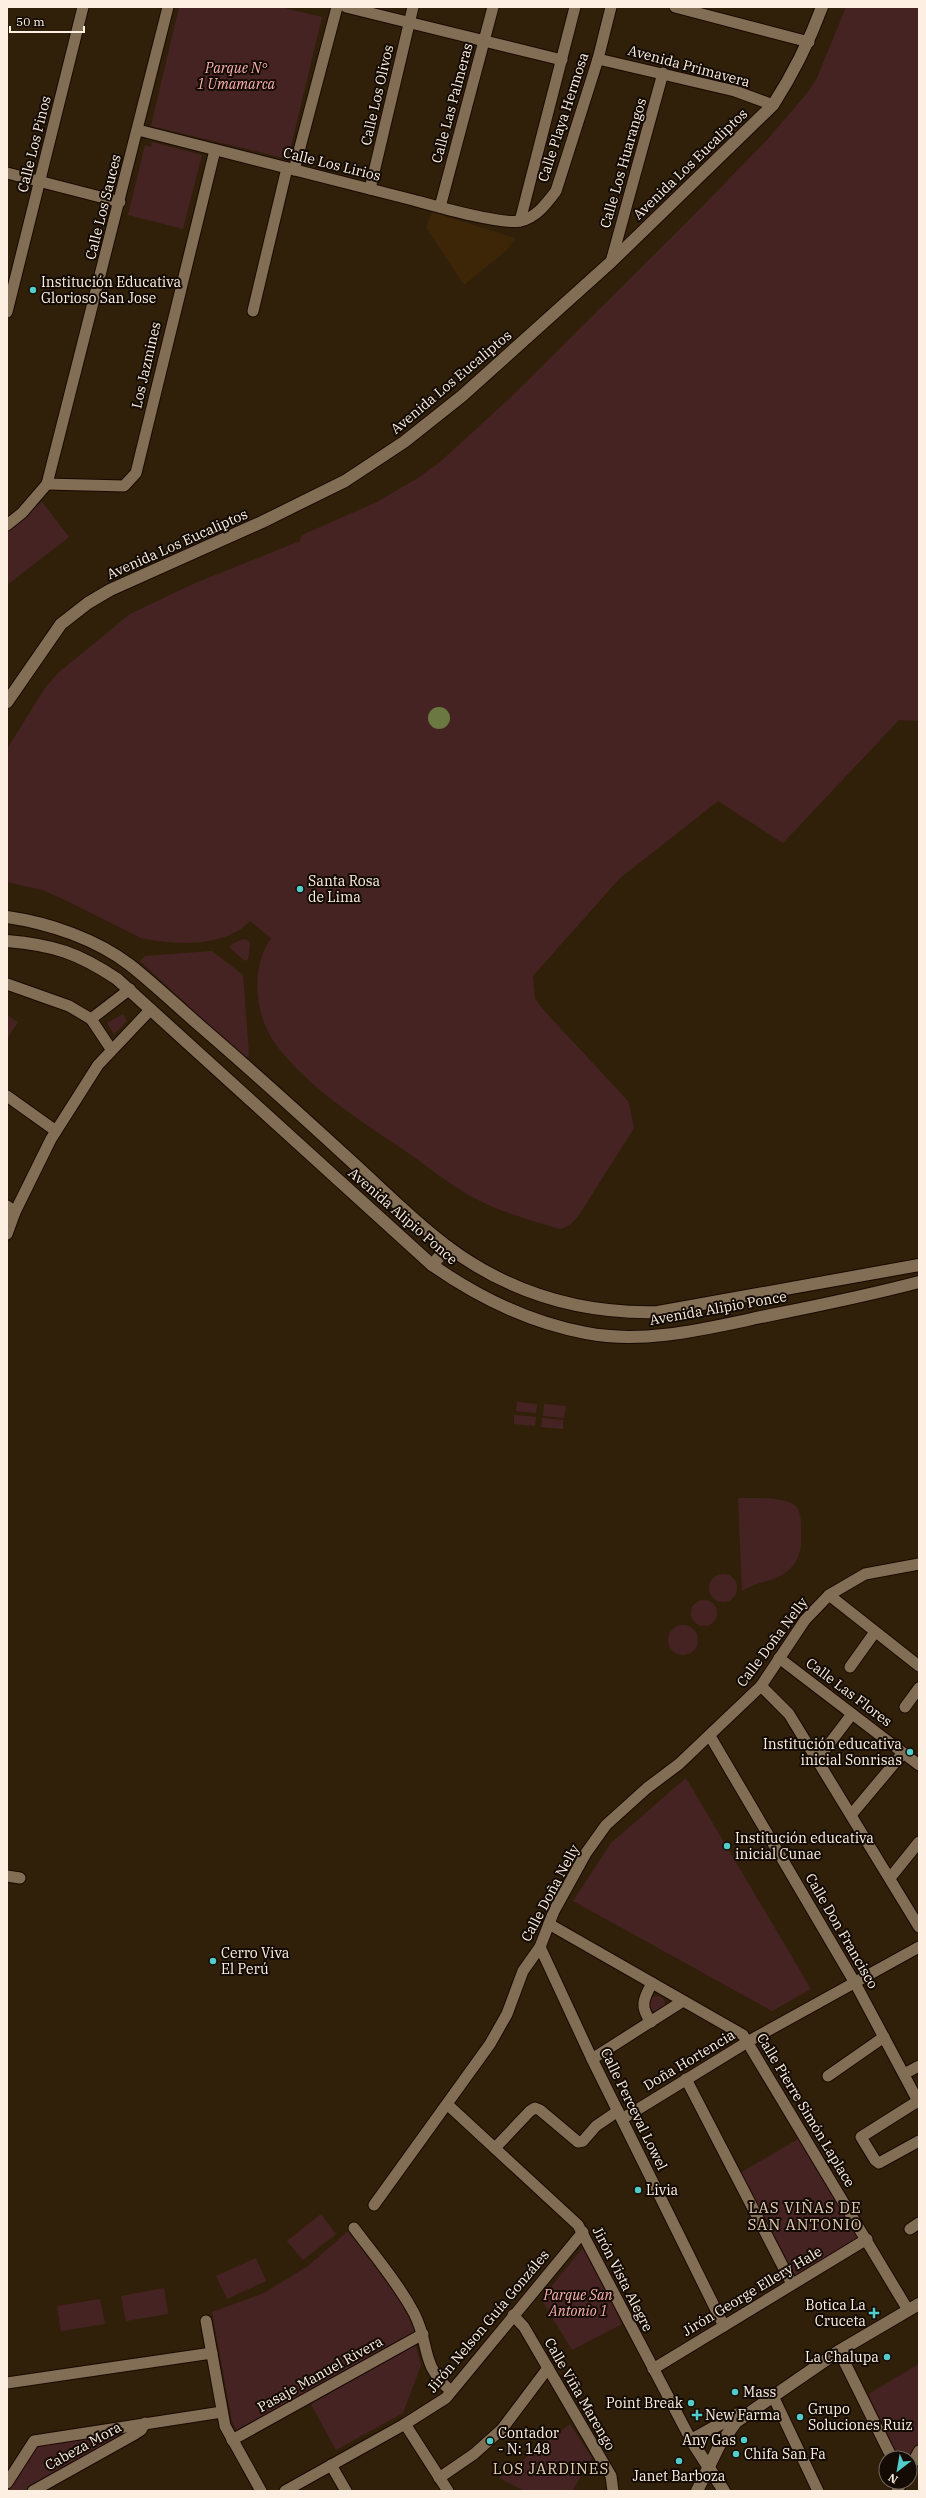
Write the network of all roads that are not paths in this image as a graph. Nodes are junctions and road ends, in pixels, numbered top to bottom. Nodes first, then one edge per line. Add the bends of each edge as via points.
1 (83, 7) edge
2 (168, 7) edge
3 (337, 7) edge
4 (346, 7) edge
5 (413, 7) edge
6 (493, 7) edge
7 (575, 7) edge
8 (612, 7) edge
9 (675, 7) edge
10 (822, 7) edge
11 (409, 22) junction
12 (484, 40) junction
13 (809, 42) junction
14 (598, 59) junction
15 (562, 60) junction
16 (663, 73) junction
17 (772, 105) junction
18 (138, 130) junction
19 (215, 150) junction
20 (291, 169) junction
21 (7, 173) edge
22 (41, 181) junction
23 (370, 189) junction
24 (120, 202) junction
25 (440, 207) junction
26 (520, 221) junction
27 (611, 262) junction
28 (253, 311) dead end
29 (7, 312) edge
30 (47, 484) junction
31 (7, 525) edge
32 (7, 702) edge
33 (7, 917) edge
34 (7, 941) edge
35 (7, 984) edge
36 (130, 989) junction
37 (151, 1008) junction
38 (91, 1018) junction
39 (111, 1049) junction
40 (7, 1096) edge
41 (56, 1131) junction
42 (11, 1209) edge
43 (7, 1222) edge
44 (7, 1234) edge
45 (448, 1247) junction
46 (432, 1265) junction
47 (919, 1265) edge
48 (919, 1282) edge
49 (919, 1564) edge
50 (829, 1595) junction
51 (875, 1632) junction
52 (779, 1658) junction
53 (919, 1666) edge
54 (850, 1667) dead end
55 (761, 1686) junction
56 (919, 1688) edge
57 (905, 1707) dead end
58 (852, 1714) junction
59 (710, 1736) junction
60 (904, 1753) junction
61 (817, 1760) junction
62 (919, 1765) edge
63 (851, 1815) junction
64 (919, 1842) edge
65 (7, 1876) edge
66 (20, 1878) dead end
67 (890, 1878) junction
68 (549, 1924) junction
69 (919, 1927) edge
70 (540, 1947) junction
71 (919, 1947) edge
72 (652, 1983) junction
73 (855, 1983) junction
74 (683, 2001) junction
75 (651, 2022) junction
76 (884, 2037) junction
77 (749, 2041) junction
78 (592, 2058) junction
79 (919, 2066) edge
80 (904, 2074) junction
81 (828, 2076) dead end
82 (686, 2079) junction
83 (919, 2102) edge
84 (448, 2104) junction
85 (620, 2115) junction
86 (919, 2140) edge
87 (495, 2148) junction
88 (374, 2206) dead end
89 (354, 2228) dead end
90 (583, 2232) junction
91 (867, 2239) junction
92 (792, 2284) junction
93 (914, 2307) edge
94 (513, 2315) junction
95 (206, 2321) dead end
96 (724, 2326) junction
97 (423, 2334) junction
98 (839, 2351) junction
99 (212, 2353) junction
100 (548, 2368) junction
101 (653, 2369) junction
102 (7, 2383) edge
103 (452, 2391) junction
104 (773, 2396) junction
105 (222, 2412) junction
106 (144, 2423) junction
107 (405, 2424) junction
108 (232, 2440) junction
109 (691, 2440) junction
110 (888, 2450) edge
111 (332, 2465) junction
112 (709, 2466) junction
113 (439, 2478) junction
114 (7, 2483) edge
115 (33, 2491) edge
116 (261, 2491) edge
117 (285, 2491) edge
118 (346, 2491) edge
119 (448, 2491) edge
120 (612, 2491) edge
121 (696, 2491) edge
122 (724, 2491) edge
123 (818, 2491) edge

1 - 22 street, Calle Los Pinos
2 - 18 street, Calle Los Sauces
3 - 20 street
4 - 11 street
5 - 11 street, Calle Los Olivos
6 - 12 street, Calle Las Palmeras
7 - 15 street
8 - 14 street, Calle Playa Hermosa
9 - 13 street
10 - 13 main road, Avenida Los Eucaliptos
11 - 12 street
11 - 23 street, Calle Los Olivos
12 - 15 street
12 - 25 street, Calle Las Palmeras
13 - 17 main road, Avenida Los Eucaliptos
14 - 16 street, Avenida Primavera
14 - 26 street, Calle Playa Hermosa via 556,190 545,206
15 - 26 street
16 - 17 street, Avenida Primavera via 735,91
16 - 27 street, Calle Los Huarangos
17 - 27 main road, Avenida Los Eucaliptos
18 - 19 street, Calle Los Lirios
18 - 24 street, Calle Los Sauces
19 - 20 street, Calle Los Lirios
19 - 30 street, Los Jazmines via 136,473 124,486
20 - 23 street, Calle Los Lirios
20 - 28 street
21 - 22 street
22 - 24 street
22 - 29 street, Calle Los Pinos
23 - 25 street, Calle Los Lirios
24 - 30 street, Calle Los Sauces
25 - 26 street, Calle Los Lirios via 504,221
27 - 32 main road, Avenida Los Eucaliptos via 462,396 404,442 351,477 262,522 110,590 88,603 61,624
30 - 31 street via 22,514
33 - 45 main road, Avenida Alipio Ponce via 59,930 92,943 130,965
34 - 36 main road, Avenida Alipio Ponce via 42,944 69,952 94,964
35 - 38 street via 69,1006
36 - 37 main road, Avenida Alipio Ponce
36 - 38 street
37 - 39 street
37 - 46 main road, Avenida Alipio Ponce
38 - 39 street
39 - 41 street
40 - 41 street
41 - 42 street
42 - 43 street
42 - 44 street
45 - 46 main road
45 - 47 main road, Avenida Alipio Ponce via 514,1286 552,1300 585,1308 628,1312 658,1312
46 - 48 main road, Avenida Alipio Ponce via 480,1296 520,1314 586,1334 613,1337 643,1337 690,1331
49 - 50 street, Calle Doña Nelly via 866,1574
50 - 51 street
50 - 52 street, Calle Doña Nelly via 804,1620
51 - 53 street
51 - 54 street
52 - 55 street, Calle Doña Nelly
52 - 58 street, Calle Las Flores
55 - 59 street, Calle Doña Nelly
55 - 61 street via 789,1714
56 - 57 street
58 - 60 street, Calle Las Flores
58 - 61 street
59 - 68 street, Calle Doña Nelly via 606,1825 586,1854
59 - 73 street, Calle Don Francisco
60 - 62 street, Calle Las Flores
60 - 63 street
61 - 63 street
63 - 67 street
64 - 67 street
65 - 66 street
67 - 69 street
68 - 70 street, Calle Doña Nelly
68 - 72 street, Calle Pierre Simón Laplace
70 - 78 street, Calle Perceval Lowel
70 - 84 street, Calle Doña Nelly via 523,1971 507,2014 490,2044
71 - 73 street, Doña Hortencia
72 - 74 street, Calle Pierre Simón Laplace
72 - 75 street via 643,2000 644,2014
73 - 76 street, Calle Don Francisco
73 - 77 street, Doña Hortencia
74 - 75 street
74 - 77 street, Calle Pierre Simón Laplace via 743,2035
75 - 78 street
76 - 80 street, Calle Don Francisco
76 - 81 street
77 - 82 street, Doña Hortencia
77 - 91 street, Calle Pierre Simón Laplace via 819,2163
78 - 85 street, Calle Perceval Lowel
79 - 80 street
80 - 83 street, Calle Don Francisco
82 - 85 street, Doña Hortencia
82 - 92 street
83 - 86 street via 861,2137 879,2163
84 - 87 street, Jirón Vista Alegre
84 - 88 street, Calle Doña Nelly
85 - 87 street, Doña Hortencia via 596,2126 583,2141 578,2142 535,2108
85 - 96 street, Calle Perceval Lowel
87 - 90 street, Jirón Vista Alegre
89 - 97 street via 403,2295
90 - 94 street, Jirón Nelson Guía Gonzáles
90 - 101 street, Jirón Vista Alegre
91 - 92 street, Jirón George Ellery Hale
91 - 93 street, Calle Pierre Simón Laplace
92 - 96 street, Jirón George Ellery Hale
93 - 98 main road
94 - 100 street, Calle Viña Marengo via 524,2327
94 - 103 street, Jirón Nelson Guía Gonzáles
95 - 99 street
96 - 101 street, Jirón George Ellery Hale
97 - 103 street via 426,2357 433,2373
97 - 108 street, Pasaje Manuel Rivera
98 - 104 main road
98 - 110 street
99 - 102 street
99 - 105 street
100 - 113 street via 502,2429 474,2454
100 - 120 street, Calle Viña Marengo via 611,2476
101 - 109 street, Jirón Vista Alegre
103 - 107 street, Jirón Nelson Guía Gonzáles via 439,2404
104 - 109 main road
104 - 112 main road via 736,2422
104 - 123 street
105 - 106 street
105 - 108 street
106 - 114 street via 34,2441
106 - 115 street, Cabeza Mora via 141,2430 135,2434
107 - 111 street, Jirón Nelson Guía Gonzáles
107 - 113 street
108 - 116 street
109 - 112 main road
111 - 117 street, Jirón Nelson Guía Gonzáles
111 - 118 street
112 - 121 main road
112 - 122 main road
113 - 119 street

